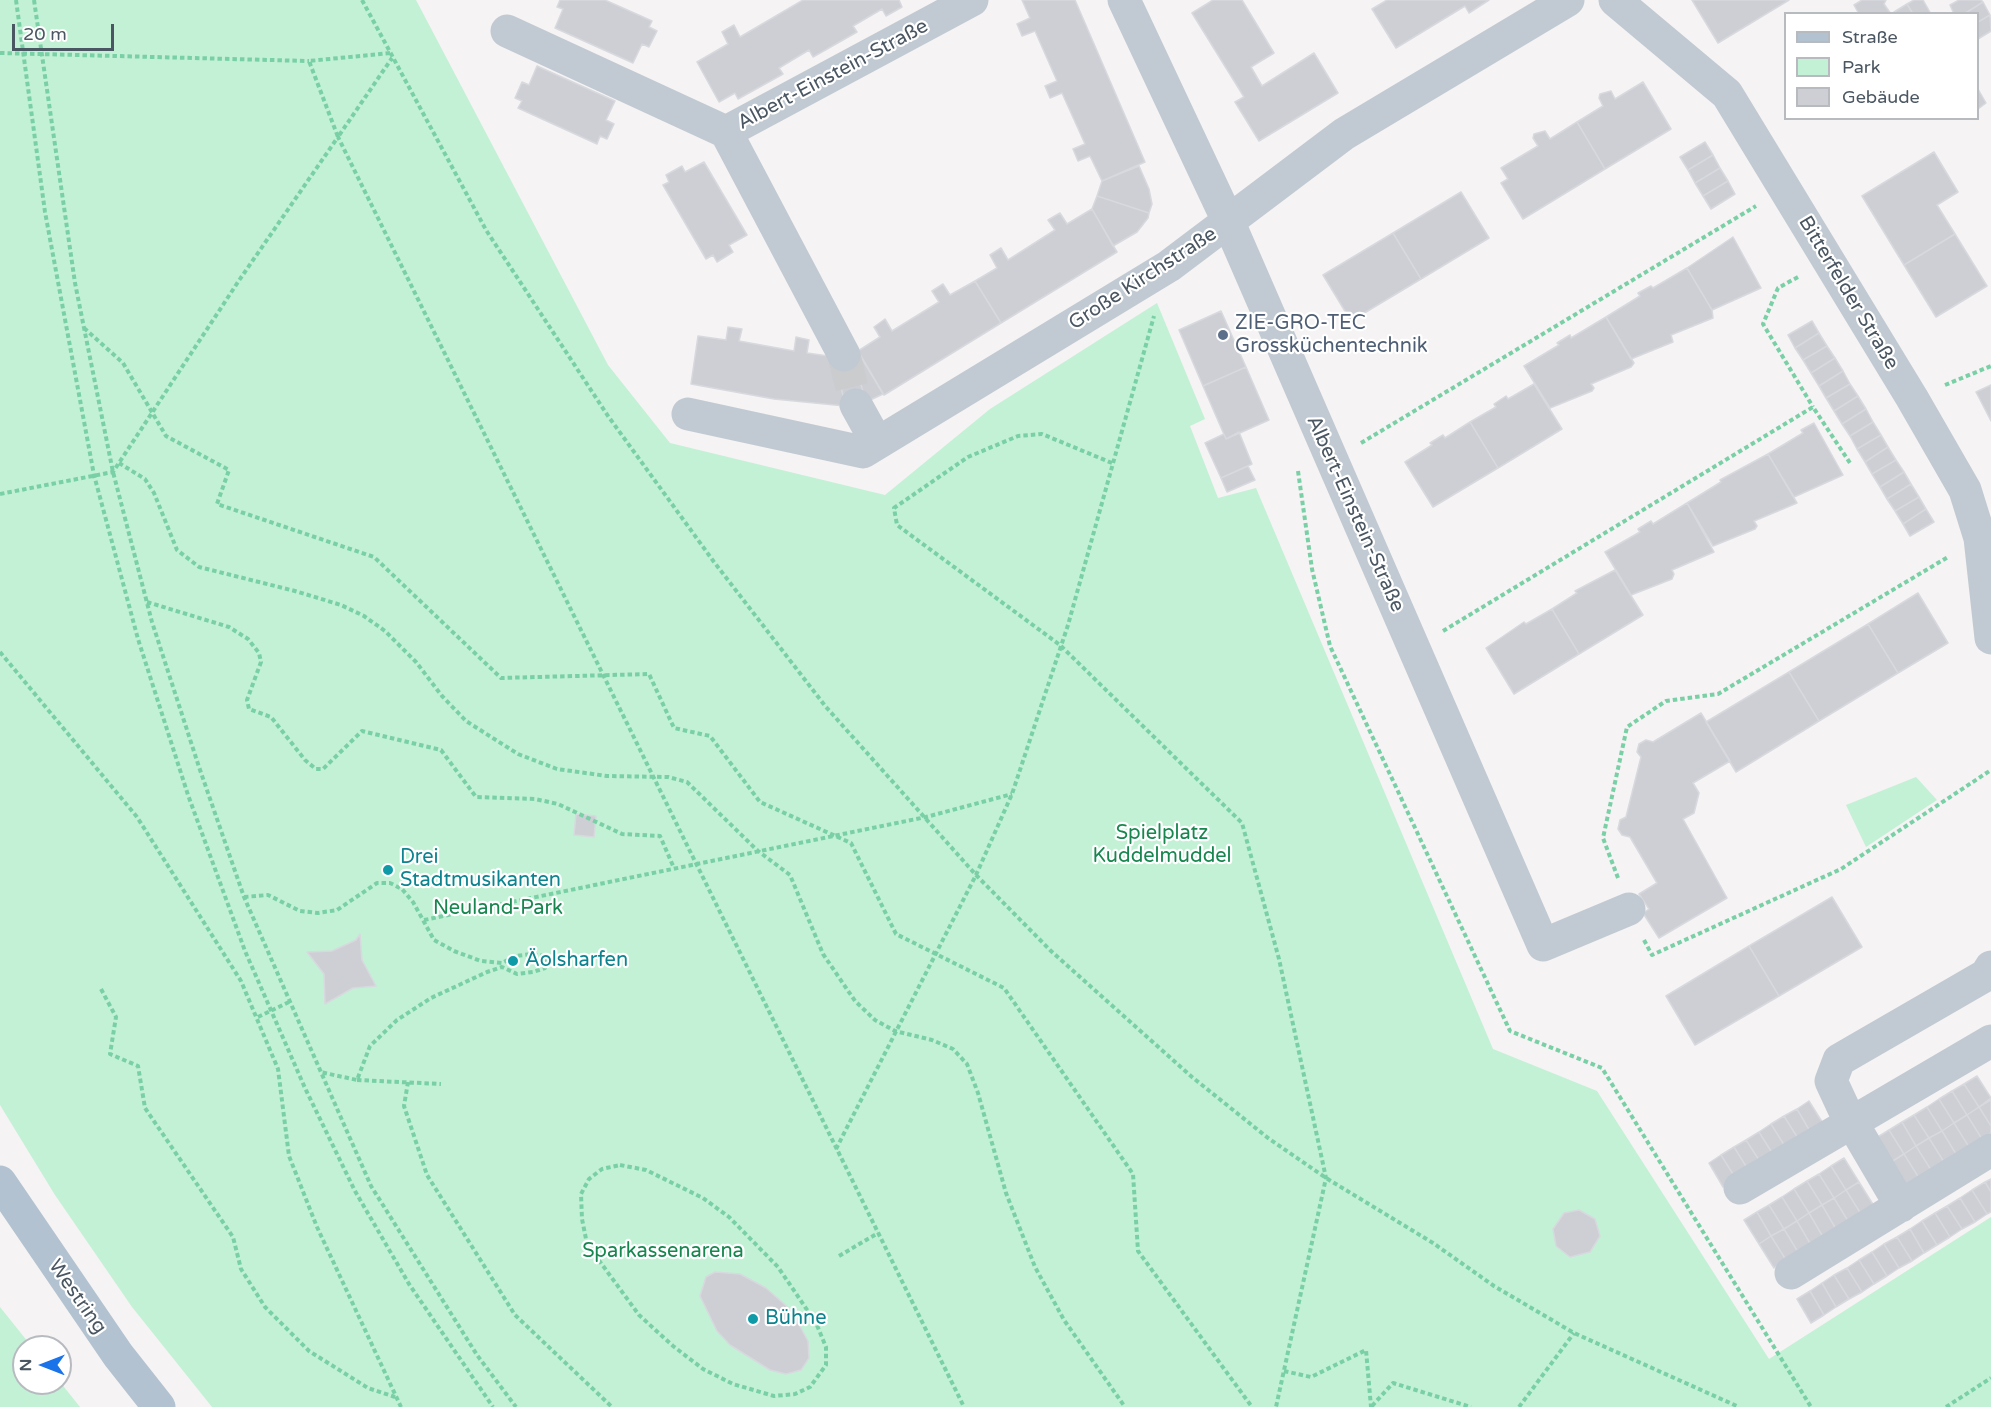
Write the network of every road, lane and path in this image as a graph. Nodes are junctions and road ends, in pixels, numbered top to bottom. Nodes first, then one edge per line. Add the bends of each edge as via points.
1 (16, 0) edge
2 (34, 0) edge
3 (362, 0) edge
4 (972, 0) edge
5 (1124, 0) edge
6 (1568, 0) edge
7 (1615, 0) edge
8 (507, 31) dead end
9 (23, 52) junction
10 (0, 53) edge
11 (40, 54) junction
12 (391, 56) junction
13 (309, 60) junction
14 (726, 132) junction
15 (338, 137) junction
16 (1784, 189) junction
17 (1229, 223) junction
18 (1827, 260) junction
19 (1154, 315) dead end
20 (84, 328) junction
21 (844, 355) tunnel mouth
22 (1991, 366) edge
23 (1912, 398) junction
24 (856, 405) tunnel mouth
25 (1812, 406) junction
26 (152, 411) junction
27 (688, 414) dead end
28 (877, 443) junction
29 (1332, 461) junction
30 (119, 463) junction
31 (1112, 463) junction
32 (1850, 463) dead end
33 (113, 472) junction
34 (94, 475) junction
35 (0, 494) edge
36 (1980, 538) junction
37 (147, 602) junction
38 (1991, 638) edge
39 (1060, 645) junction
40 (1414, 649) junction
41 (0, 652) edge
42 (602, 676) junction
43 (1991, 770) edge
44 (653, 776) junction
45 (1012, 794) junction
46 (926, 818) junction
47 (834, 835) junction
48 (758, 850) junction
49 (696, 864) junction
50 (674, 868) junction
51 (976, 875) junction
52 (244, 897) junction
53 (1629, 909) junction
54 (424, 920) junction
55 (937, 953) junction
56 (1991, 967) edge
57 (101, 989) dead end
58 (289, 1002) junction
59 (273, 1010) junction
60 (258, 1017) junction
61 (895, 1031) junction
62 (1990, 1043) edge
63 (320, 1072) junction
64 (357, 1080) junction
65 (408, 1082) junction
66 (441, 1084) dead end
67 (1852, 1121) junction
68 (836, 1150) junction
69 (1991, 1150) edge
70 (1326, 1178) junction
71 (0, 1182) edge
72 (1740, 1188) dead end
73 (1901, 1206) junction
74 (878, 1233) junction
75 (839, 1256) dead end
76 (778, 1267) joint
77 (1791, 1273) dead end
78 (1574, 1333) junction
79 (1284, 1371) junction
80 (1991, 1378) edge
81 (396, 1398) junction
82 (159, 1407) edge
83 (402, 1407) edge
84 (493, 1407) edge
85 (516, 1407) edge
86 (612, 1407) edge
87 (964, 1407) edge
88 (1125, 1407) edge
89 (1251, 1407) edge
90 (1276, 1407) edge
91 (1371, 1407) edge
92 (1471, 1407) edge
93 (1519, 1407) edge
94 (1739, 1407) edge
95 (1946, 1407) edge

1 - 9 path
2 - 11 path
3 - 12 path
4 - 14 street, Albert-Einstein-Straße
5 - 17 street, Albert-Einstein-Straße
6 - 17 street, Große Kirchstraße via 1344,134
7 - 16 street, Bitterfelder Straße via 1727,94
8 - 14 street, Albert-Einstein-Straße
9 - 10 path
9 - 11 path
9 - 34 path via 45,213
11 - 13 path
11 - 20 path
12 - 13 path
12 - 15 path
12 - 46 path via 486,230 608,416 826,706
13 - 15 path
14 - 21 street, Albert-Einstein-Straße
15 - 26 path
15 - 42 path
16 - 18 street, Bitterfelder Straße
16 - 29 path
17 - 28 street, Große Kirchstraße via 1169,266
17 - 29 street, Albert-Einstein-Straße
18 - 23 street, Bitterfelder Straße
18 - 25 path via 1778,288 1763,324
19 - 31 path
20 - 26 path via 123,363
20 - 33 path
22 - 23 path
23 - 36 street, Bitterfelder Straße via 1965,490
24 - 28 street
25 - 32 path
25 - 40 path
26 - 30 path
26 - 42 path via 166,436 229,470 217,504 374,557 501,678
27 - 28 street, Große Kirchstraße via 863,452
29 - 40 street, Albert-Einstein-Straße
30 - 33 path
30 - 44 path via 145,479 177,550 199,567 295,591 364,616 416,662 466,721 518,754 557,769 608,776
31 - 39 path
31 - 39 path via 1041,434 1017,436 968,457 894,508 897,525
33 - 34 path
33 - 37 path
34 - 35 path
34 - 59 path via 138,639 188,795 245,951
36 - 38 street, Bitterfelder Straße
36 - 53 path via 1718,694 1666,701 1627,727 1603,838
37 - 50 path via 229,627 248,639 261,662 246,700 249,709 271,717 316,769 323,769 362,731 441,750 476,796 558,804 622,834 660,836
37 - 52 path
39 - 45 path
39 - 70 path via 1242,823 1279,959
40 - 53 street, Albert-Einstein-Straße via 1543,945
41 - 60 path via 137,817 241,981
42 - 44 path
42 - 47 path via 649,674 674,729 710,736 760,802
43 - 53 path via 1841,869 1652,955
44 - 48 path via 687,782
44 - 49 path
45 - 46 path
45 - 51 path
46 - 47 path
46 - 51 path
47 - 48 path
47 - 55 path via 851,843 896,934
48 - 49 path
48 - 61 path via 790,875 837,978 875,1020
49 - 50 path
49 - 68 path
50 - 54 path
51 - 55 path
51 - 70 path via 1051,951 1192,1077
52 - 54 path via 268,895 300,911 318,912 337,910 377,883 390,883 402,889
52 - 58 path
54 - 64 path via 434,940 481,961 502,963 532,954 543,956 548,962 545,968 517,974 502,967 431,998 397,1020 370,1046
55 - 61 path
55 - 89 path via 1004,988 1133,1174 1138,1251
56 - 67 street via 1986,975 1839,1060 1831,1081
57 - 81 path via 116,1017 110,1054 138,1066 146,1108 233,1237 241,1269 265,1307 309,1352 368,1388
58 - 59 path
58 - 63 path
59 - 60 path
59 - 84 path via 305,1088 355,1191 409,1284
60 - 81 path via 278,1069 289,1156 317,1227
61 - 68 path
61 - 88 path via 953,1049 967,1064 1006,1193 1035,1267 1064,1320
62 - 67 street
63 - 64 path
63 - 85 path via 371,1186 477,1355
64 - 65 path
65 - 66 path
65 - 86 path via 404,1106 427,1175 515,1315
67 - 72 street
67 - 73 street
68 - 74 path
69 - 73 street
70 - 78 path
70 - 79 path
71 - 82 main road, Westring via 100,1329
73 - 77 street
74 - 75 path
74 - 87 path
76 - 76 path via 729,1217 703,1198 646,1170 620,1165 602,1168 589,1179 581,1194 588,1244 639,1315 703,1369 733,1384 774,1396 795,1394 810,1387 826,1365 826,1347 816,1323
78 - 93 path
78 - 94 path
79 - 90 path
79 - 91 path via 1311,1377 1366,1350
80 - 95 path
81 - 83 path
91 - 92 path via 1393,1383

